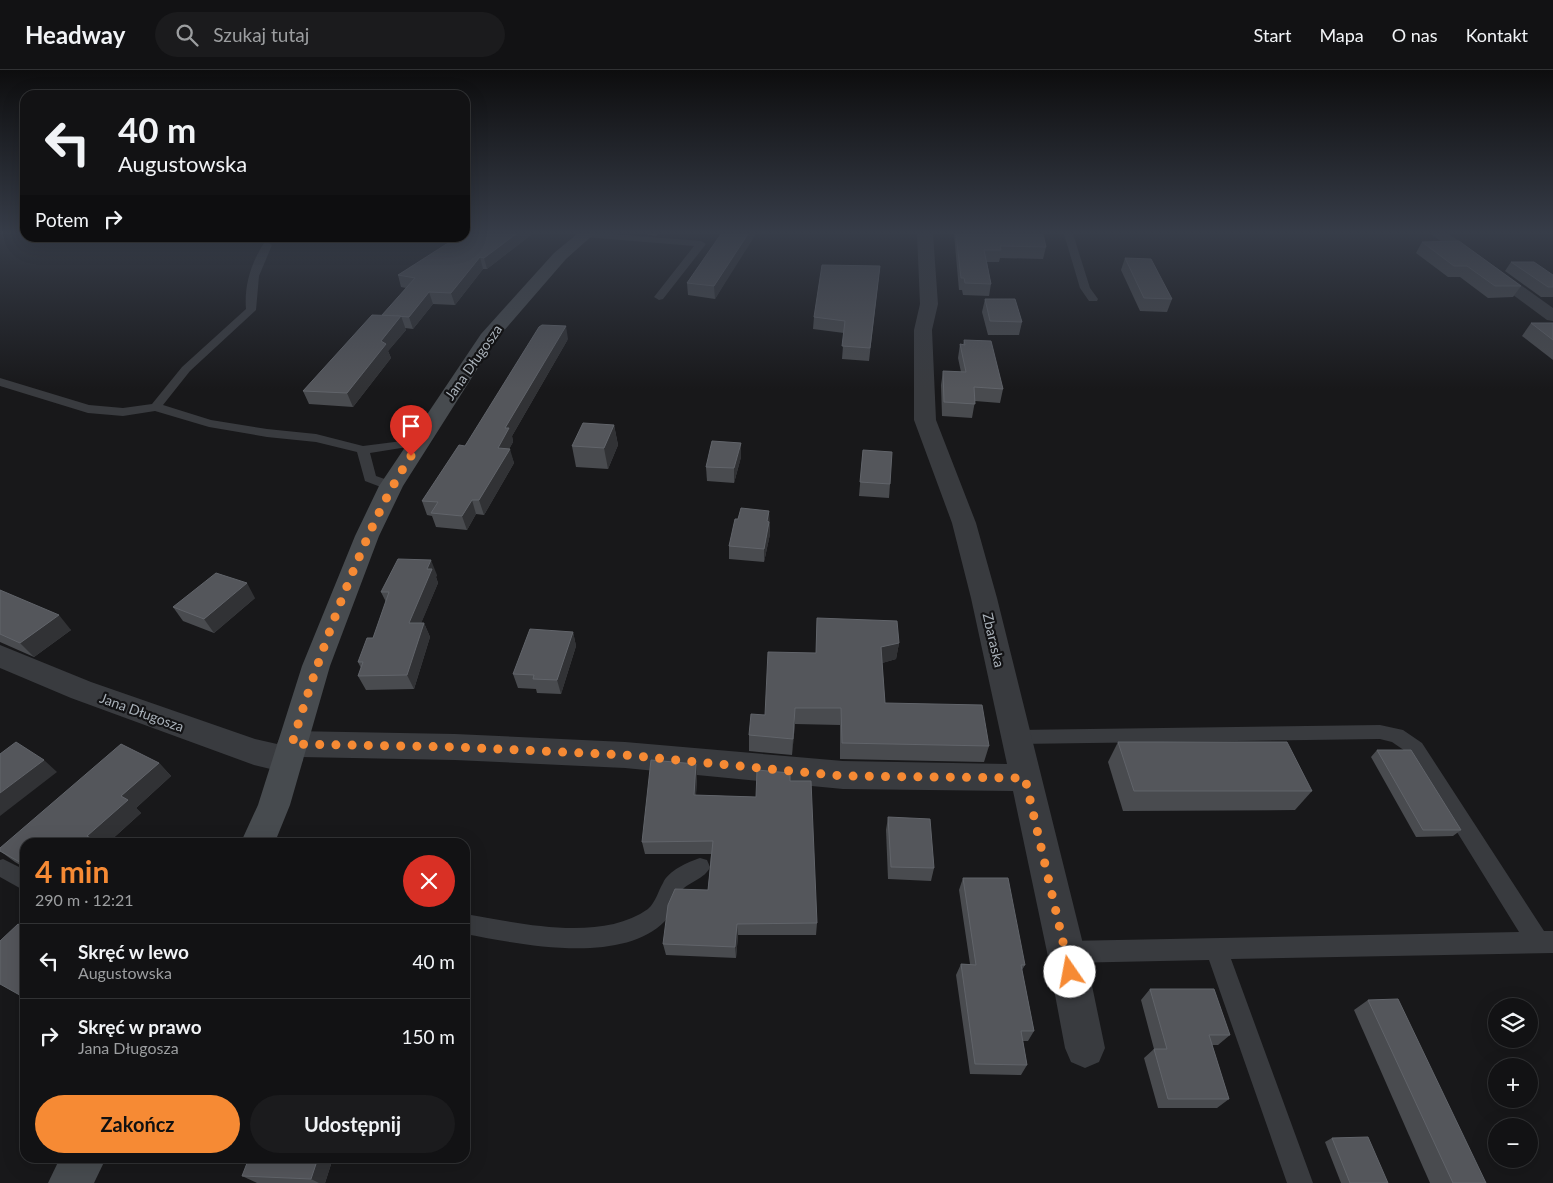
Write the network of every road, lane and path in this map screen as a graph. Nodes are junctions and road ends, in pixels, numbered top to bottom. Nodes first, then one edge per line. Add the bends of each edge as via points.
1 (252, 286) edge
2 (533, 286) edge
3 (668, 286) edge
4 (928, 286) edge
5 (1085, 286) edge
6 (1511, 286) edge
7 (659, 297) dead end
8 (1093, 299) dead end
9 (1553, 316) edge
10 (0, 382) edge
11 (156, 407) junction
12 (420, 441) junction
13 (364, 450) junction
14 (391, 486) junction
15 (0, 656) edge
16 (1017, 737) junction
17 (290, 752) junction
18 (1025, 778) junction
19 (260, 838) edge
20 (700, 866) dead end
21 (3, 868) edge
22 (20, 878) edge
23 (470, 925) edge
24 (1545, 942) edge
25 (1217, 950) junction
26 (1066, 952) junction
27 (1085, 1048) dead end
28 (81, 1163) edge
29 (70, 1183) edge
30 (1300, 1183) edge

1 - 11 lane via 249,298 251,310 174,380
2 - 12 street, Jana Długosza via 470,363
3 - 7 lane
4 - 16 street, Zbaraska via 929,304 923,330 926,420 964,523
5 - 8 lane
6 - 9 street
10 - 11 lane via 88,409 124,412
11 - 13 lane via 209,423 316,438
12 - 13 lane
12 - 14 street, Jana Długosza
13 - 14 lane via 370,478
14 - 17 street, Jana Długosza via 367,536 316,666
15 - 17 street, Jana Długosza via 109,700 254,752
16 - 18 street, Zbaraska
16 - 24 lane via 1380,732 1397,735 1415,748
17 - 18 street via 455,747 625,755 843,776
17 - 19 street, Jana Długosza via 274,805
18 - 26 street, Zbaraska
20 - 23 lane via 672,886 657,915 632,930 582,938 542,936
21 - 22 lane
24 - 25 lane
25 - 26 lane
25 - 30 lane
26 - 27 street, Zbaraska
28 - 29 street

